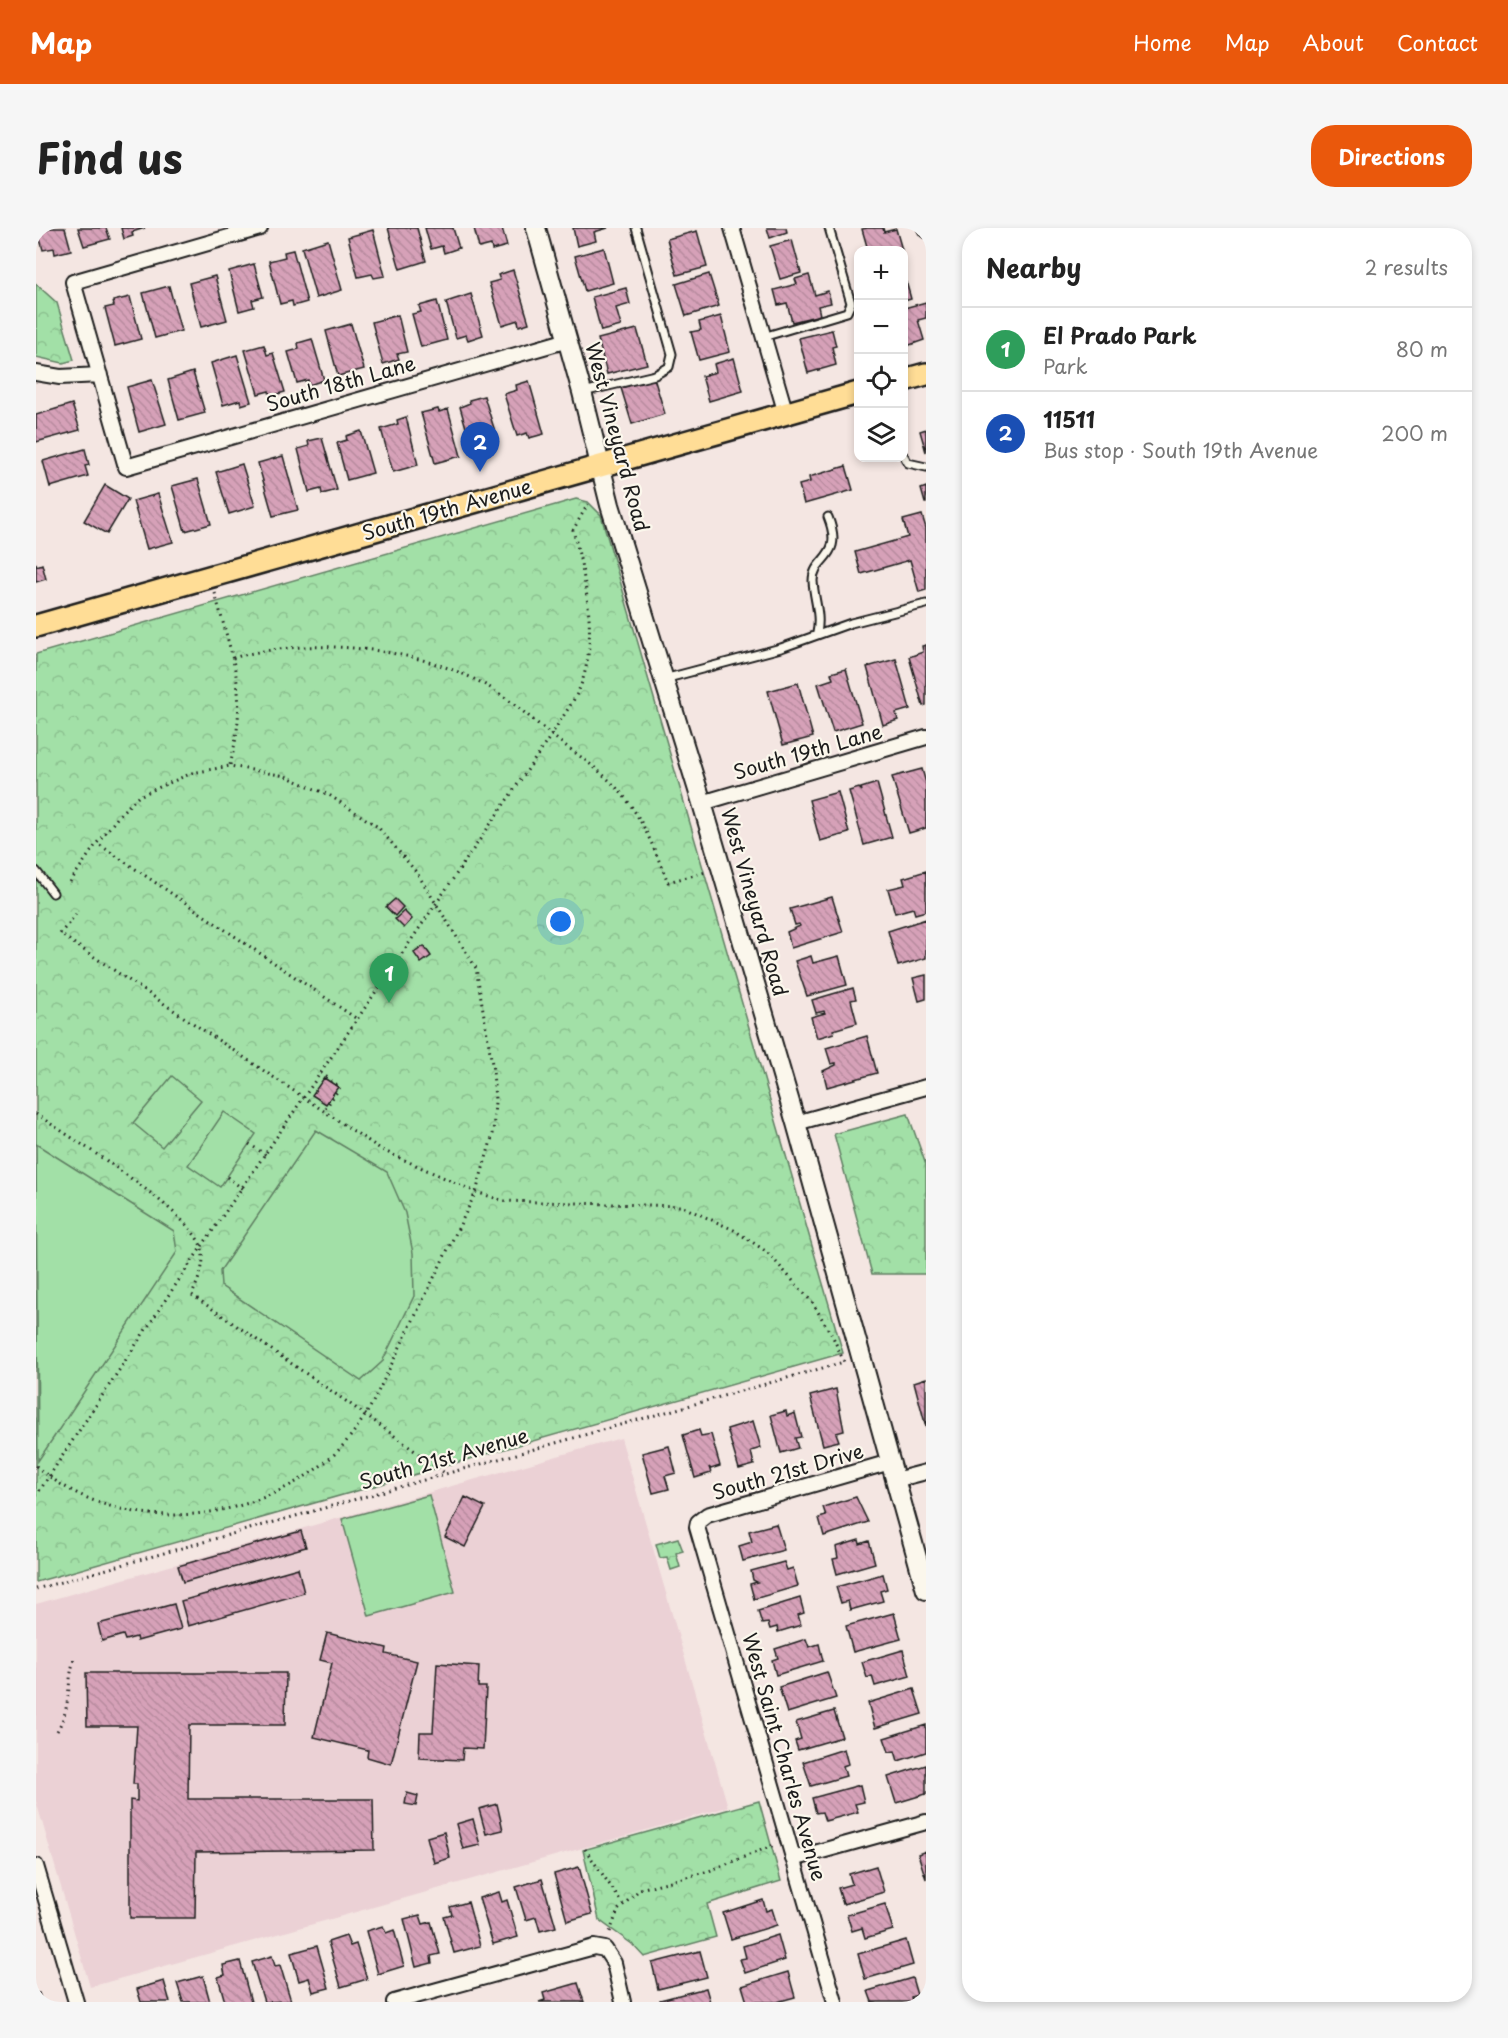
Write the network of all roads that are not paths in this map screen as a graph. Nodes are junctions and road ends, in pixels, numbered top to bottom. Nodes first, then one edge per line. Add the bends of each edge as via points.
1 (261, 228) edge
2 (536, 228) edge
3 (636, 228) edge
4 (732, 228) edge
5 (830, 228) edge
6 (763, 337) junction
7 (568, 340) junction
8 (36, 373) edge
9 (926, 374) edge
10 (100, 375) junction
11 (908, 379) edge
12 (582, 392) junction
13 (854, 394) edge
14 (786, 414) junction
15 (907, 462) edge
16 (599, 466) junction
17 (926, 467) edge
18 (828, 517) dead end
19 (926, 604) edge
20 (36, 626) edge
21 (817, 633) junction
22 (664, 679) junction
23 (926, 737) edge
24 (702, 803) junction
25 (36, 871) edge
26 (53, 893) dead end
27 (926, 1087) edge
28 (796, 1123) junction
29 (890, 1462) junction
30 (926, 1472) edge
31 (895, 1480) junction
32 (699, 1522) joint
33 (926, 1590) edge
34 (926, 1822) edge
35 (793, 1859) junction
36 (36, 1866) edge
37 (423, 1998) edge
38 (76, 2002) edge
39 (394, 2002) edge
40 (623, 2002) edge
41 (835, 2002) edge

1 - 10 street via 73,282
2 - 7 street, West Vineyard Road
3 - 12 lane via 672,354 669,367 655,375
4 - 6 street
5 - 6 lane via 851,303 847,312
6 - 14 street
7 - 10 street, South 18th Lane via 126,467
7 - 12 street, West Vineyard Road
8 - 10 street via 60,377
9 - 11 main road
12 - 16 street, West Vineyard Road
13 - 14 main road, South 19th Avenue
14 - 16 main road, South 19th Avenue
15 - 17 lane
16 - 20 main road, South 19th Avenue
16 - 22 street, West Vineyard Road
18 - 21 lane via 833,529 832,547 813,579
19 - 21 lane
21 - 22 lane via 781,648
22 - 24 street, West Vineyard Road
23 - 24 street, South 19th Lane
24 - 28 street, West Vineyard Road
25 - 26 lane
27 - 28 street
28 - 29 street, West Vineyard Road via 852,1360
29 - 31 street, West Vineyard Road
29 - 32 street, South 21st Drive via 707,1515
30 - 31 street
31 - 33 street, West Vineyard Road
32 - 35 street, West Saint Charles Avenue via 699,1538
34 - 35 street
35 - 41 street, West Saint Charles Avenue
36 - 38 street
37 - 39 street
37 - 40 street via 585,1947 605,1949 614,1963

